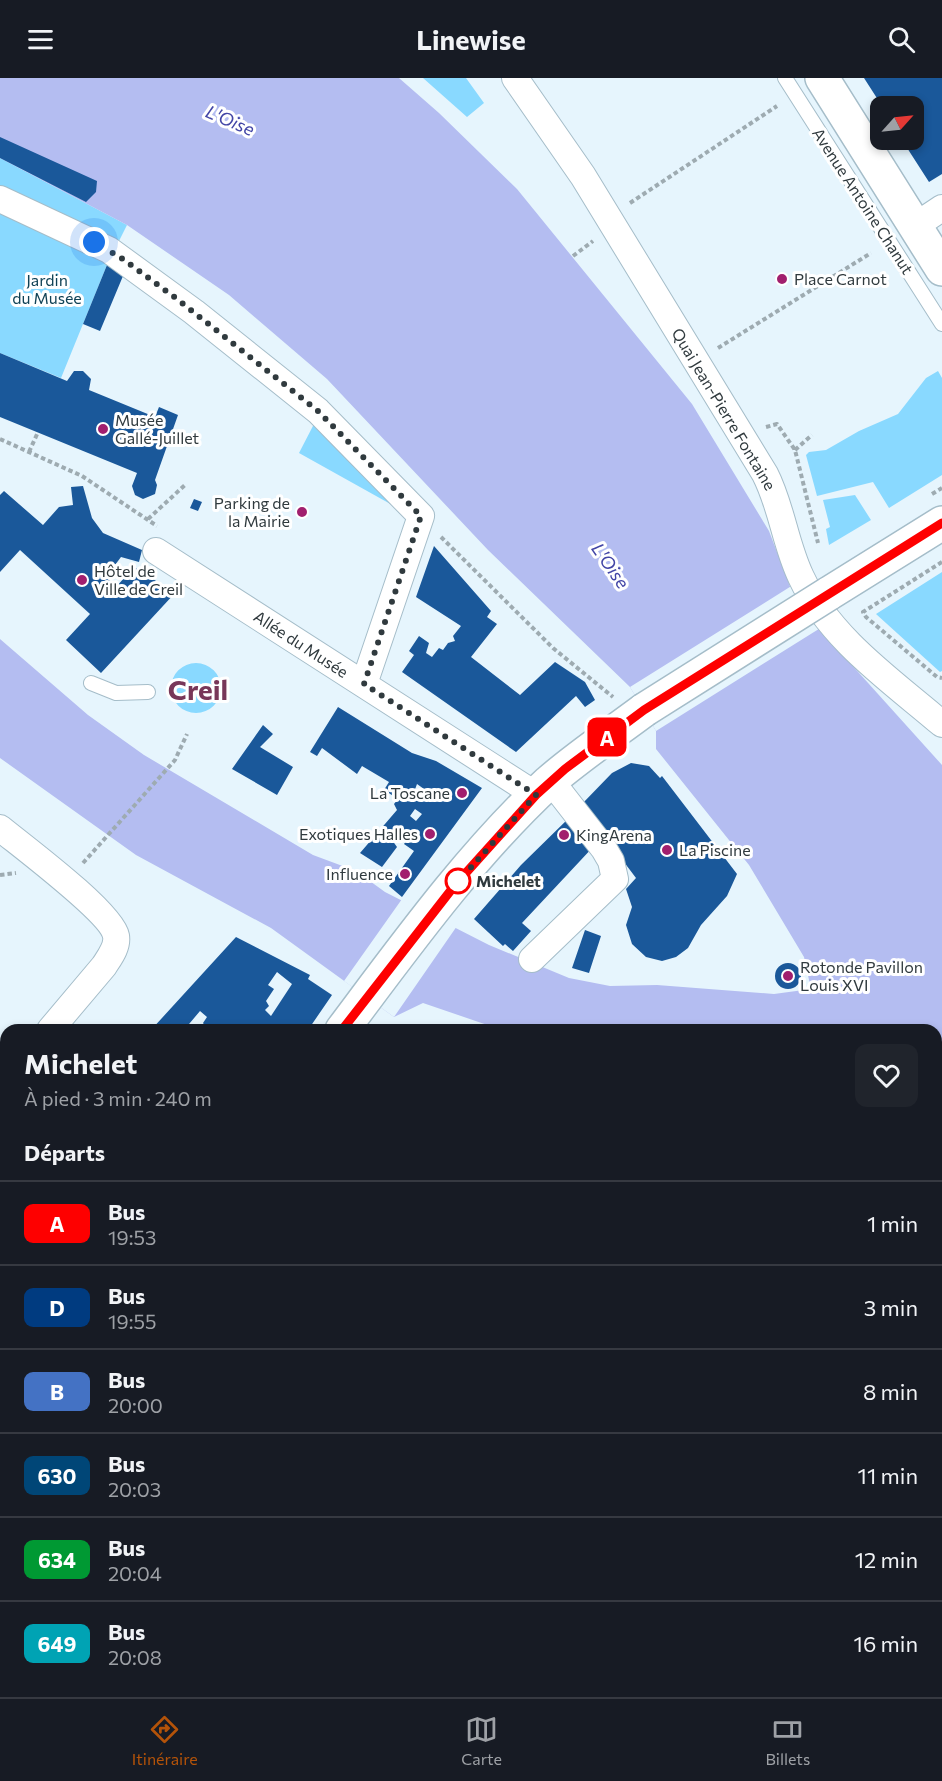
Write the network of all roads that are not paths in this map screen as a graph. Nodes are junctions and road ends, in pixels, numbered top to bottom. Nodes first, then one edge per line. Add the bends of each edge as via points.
1 (514, 78) edge
2 (785, 78) edge
3 (822, 78) edge
4 (0, 199) edge
5 (942, 208) edge
6 (915, 226) junction
7 (942, 269) edge
8 (942, 324) edge
9 (942, 523) edge
10 (161, 541) road end
11 (91, 683) dead end
12 (364, 684) junction
13 (148, 692) dead end
14 (942, 724) edge
15 (543, 788) junction
16 (0, 828) edge
17 (532, 959) dead end
18 (357, 1019) edge
19 (61, 1024) edge

1 - 14 street, Quai Jean-Pierre Fontaine via 583,176 765,474 808,591 842,637
2 - 8 lane, Avenue Antoine Chanut
3 - 6 main road, Avenue Antoine Chanut
4 - 12 street via 109,250 194,312 333,426 421,516
5 - 6 street
6 - 7 main road, Avenue Antoine Chanut
9 - 15 main road, bridge via 644,710
10 - 12 street, Allée du Musée
11 - 13 lane via 116,693
12 - 15 street, Allée du Musée
15 - 17 street, Allée du Musée via 600,842 611,861 615,879
15 - 18 main road via 431,913
16 - 19 street via 105,917 116,937 111,955

